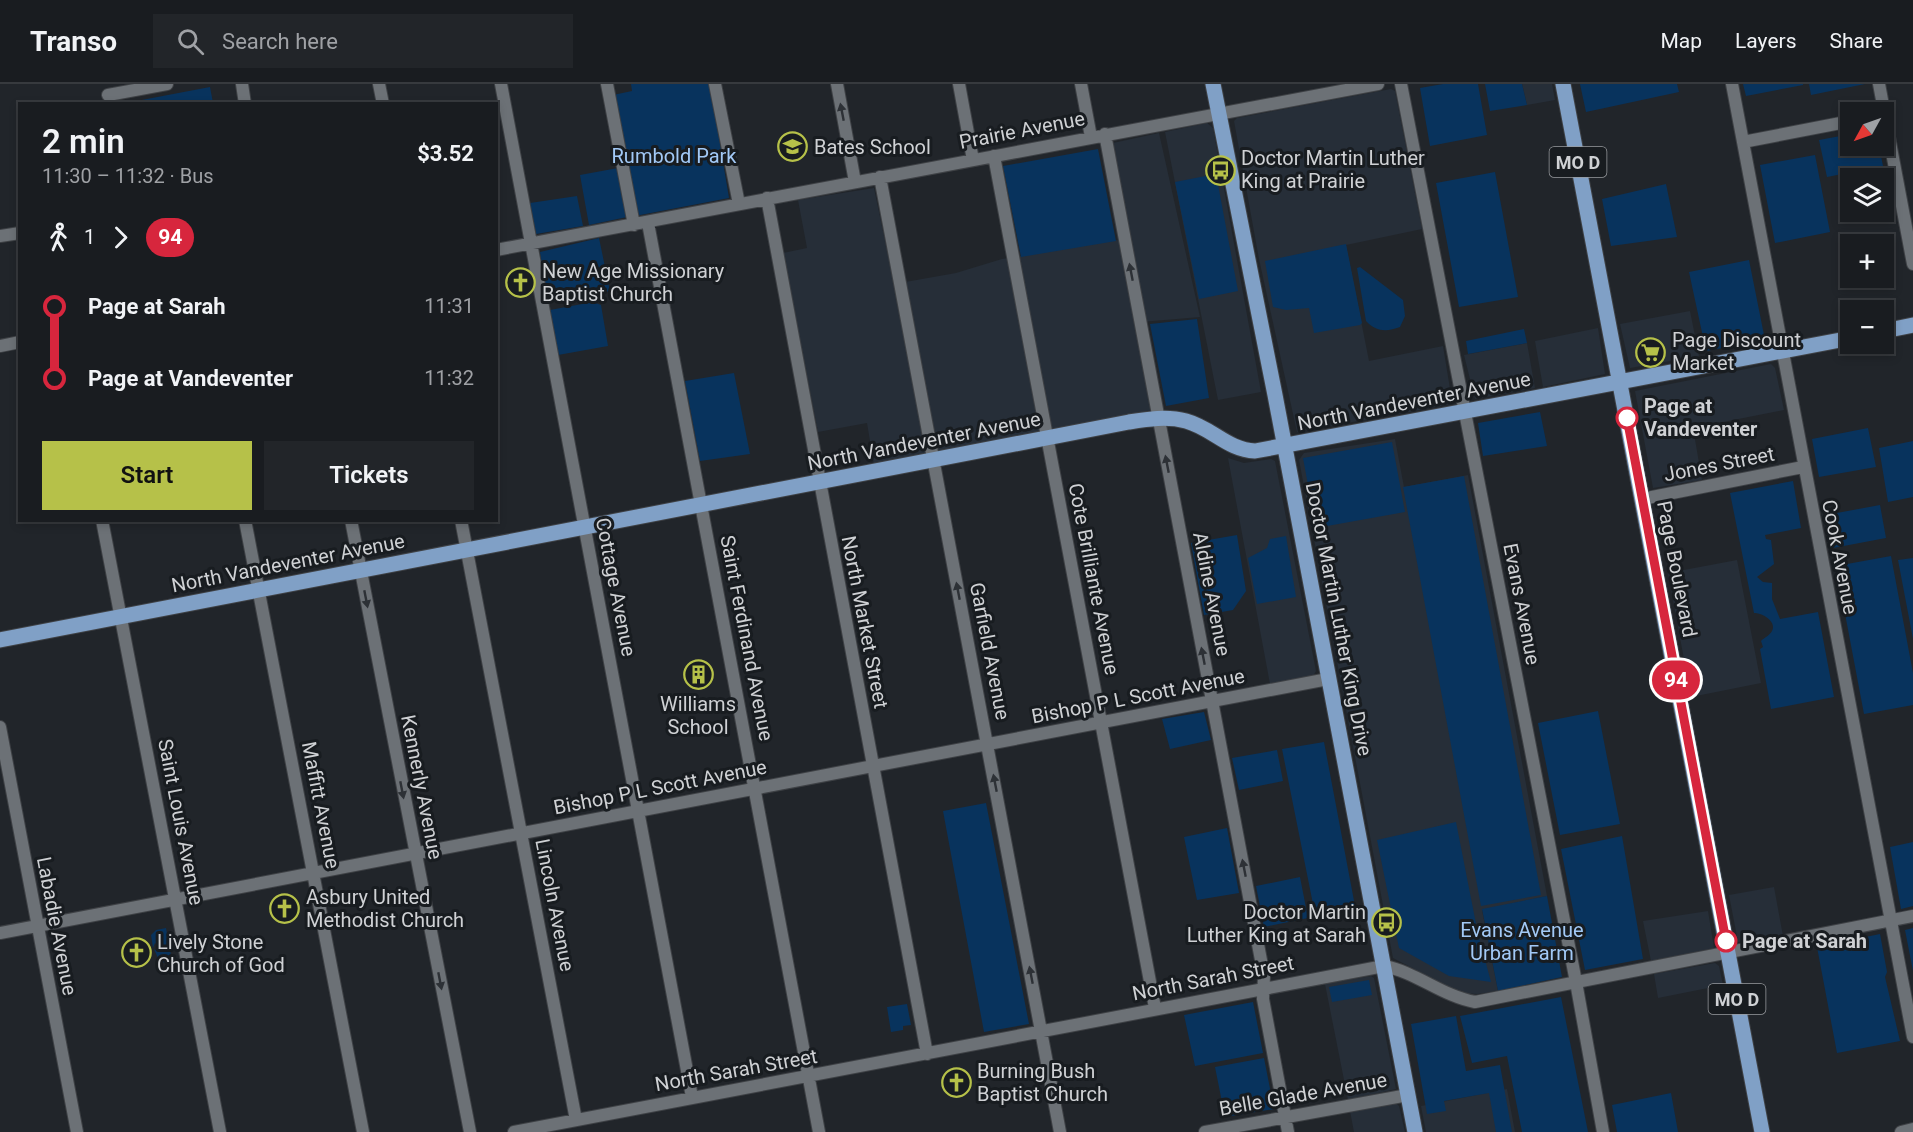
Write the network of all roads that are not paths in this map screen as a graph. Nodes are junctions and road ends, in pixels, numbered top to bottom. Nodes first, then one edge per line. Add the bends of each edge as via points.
1 (167, 84) edge
2 (242, 84) edge
3 (379, 84) edge
4 (501, 84) edge
5 (607, 84) edge
6 (716, 84) edge
7 (837, 84) edge
8 (959, 84) edge
9 (1081, 84) edge
10 (1378, 84) edge
11 (1401, 84) edge
12 (1563, 84) edge
13 (1732, 84) edge
14 (1879, 84) edge
15 (1216, 89) edge
16 (1324, 89) edge
17 (107, 94) edge
18 (245, 102) edge
19 (383, 102) edge
20 (1882, 102) edge
21 (1219, 114) junction
22 (1840, 123) edge
23 (1105, 134) junction
24 (1091, 136) junction
25 (1743, 142) junction
26 (994, 156) junction
27 (1892, 156) edge
28 (973, 160) junction
29 (880, 177) junction
30 (855, 182) junction
31 (766, 198) junction
32 (739, 204) junction
33 (648, 223) junction
34 (634, 225) junction
35 (18, 233) edge
36 (0, 236) edge
37 (531, 243) junction
38 (498, 250) edge
39 (1913, 264) edge
40 (1913, 325) edge
41 (1894, 329) edge
42 (1840, 340) edge
43 (18, 342) edge
44 (0, 346) edge
45 (1781, 352) junction
46 (1620, 382) junction
47 (1465, 412) junction
48 (1158, 418) junction
49 (1047, 439) junction
50 (1285, 447) junction
51 (934, 461) junction
52 (1803, 467) junction
53 (818, 483) junction
54 (1642, 499) junction
55 (701, 506) junction
56 (102, 522) edge
57 (245, 522) edge
58 (351, 522) edge
59 (461, 522) edge
60 (585, 528) junction
61 (467, 551) junction
62 (360, 571) junction
63 (259, 591) junction
64 (120, 617) junction
65 (0, 640) edge
66 (1328, 679) junction
67 (1212, 702) junction
68 (1102, 723) junction
69 (0, 727) edge
70 (988, 744) junction
71 (873, 765) junction
72 (756, 788) junction
73 (639, 811) junction
74 (521, 834) junction
75 (415, 855) junction
76 (314, 874) junction
77 (176, 899) junction
78 (1913, 916) edge
79 (1891, 920) junction
80 (37, 926) junction
81 (0, 933) edge
82 (1728, 953) junction
83 (1384, 966) junction
84 (1576, 982) junction
85 (1263, 987) junction
86 (1155, 1008) junction
87 (1041, 1032) junction
88 (1913, 1037) edge
89 (927, 1054) junction
90 (809, 1077) junction
91 (1408, 1095) junction
92 (692, 1097) junction
93 (1286, 1117) junction
94 (576, 1120) junction
95 (1913, 1130) edge
96 (77, 1132) edge
97 (220, 1132) edge
98 (363, 1132) edge
99 (470, 1132) edge
100 (515, 1132) edge
101 (819, 1132) edge
102 (1060, 1132) edge
103 (1204, 1132) edge
104 (1288, 1132) edge
105 (1415, 1132) edge
106 (1603, 1132) edge
107 (1762, 1132) edge
108 (1901, 1132) edge

1 - 17 street
2 - 18 street
3 - 19 street
4 - 37 street, Cottage Avenue
5 - 34 street
6 - 32 street
30 -> 7 street
8 - 28 street
9 - 24 street
10 - 16 street, Prairie Avenue
11 - 47 street, Evans Avenue
12 - 46 main road, Page Boulevard / MO D
13 - 25 street, Cook Avenue
14 - 20 street
15 - 21 main road, Doctor Martin Luther King Drive
16 - 21 street, Prairie Avenue
21 - 23 street, Prairie Avenue
21 - 50 main road, Doctor Martin Luther King Drive
22 - 25 street
23 - 24 street, Prairie Avenue
48 -> 23 street, Aldine Avenue
24 - 26 street, Prairie Avenue
25 - 45 street, Cook Avenue
26 - 28 street, Prairie Avenue
26 - 49 street, Cote Brilliante Avenue
27 - 39 street
28 - 29 street, Prairie Avenue
29 - 30 street, Prairie Avenue
29 - 51 street, Garfield Avenue
30 - 31 street, Prairie Avenue
31 - 32 street, Prairie Avenue
31 - 53 street, North Market Street
32 - 33 street, Prairie Avenue
33 - 34 street, Prairie Avenue
33 - 55 street, Saint Ferdinand Avenue
34 - 37 street, Prairie Avenue
35 - 36 street
37 - 38 street, Prairie Avenue
37 - 60 street, Cottage Avenue
40 - 41 main road
42 - 45 main road, North Vandeventer Avenue
43 - 44 street
45 - 46 main road, North Vandeventer Avenue
45 - 52 street, Cook Avenue
46 - 47 main road, North Vandeventer Avenue
46 - 54 main road, Page Boulevard / MO D
47 - 50 main road, North Vandeventer Avenue
47 - 84 street, Evans Avenue
48 - 49 main road, North Vandeventer Avenue
48 - 50 main road, North Vandeventer Avenue via 1187,421 1246,451
67 -> 48 street, Aldine Avenue
49 - 51 main road, North Vandeventer Avenue
49 - 68 street, Cote Brilliante Avenue
50 - 66 main road, Doctor Martin Luther King Drive
51 - 53 main road, North Vandeventer Avenue
70 -> 51 street, Garfield Avenue
52 - 54 street, Jones Street
52 - 79 street, Cook Avenue
53 - 55 main road, North Vandeventer Avenue
53 - 71 street, North Market Street
54 - 82 main road, Page Boulevard / MO D
55 - 60 main road, North Vandeventer Avenue
55 - 72 street, Saint Ferdinand Avenue
56 - 64 street, Saint Louis Avenue
57 - 63 street, Maffitt Avenue
58 - 62 street, Kennerly Avenue
59 - 61 street, Lincoln Avenue
60 - 61 main road, North Vandeventer Avenue
60 - 73 street, Cottage Avenue
61 - 62 main road, North Vandeventer Avenue
61 - 74 street, Lincoln Avenue
62 - 63 main road, North Vandeventer Avenue
62 -> 75 street, Kennerly Avenue
63 - 64 main road, North Vandeventer Avenue
63 - 76 street, Maffitt Avenue
64 - 65 main road, North Vandeventer Avenue
64 - 77 street, Saint Louis Avenue
66 - 67 street, Bishop P L Scott Avenue
66 - 83 main road, Doctor Martin Luther King Drive
67 - 68 street, Bishop P L Scott Avenue
85 -> 67 street, Aldine Avenue via 1264,975
68 - 70 street, Bishop P L Scott Avenue
68 - 86 street, Cote Brilliante Avenue
69 - 80 street, Labadie Avenue
70 - 71 street, Bishop P L Scott Avenue
87 -> 70 street, Garfield Avenue
71 - 72 street, Bishop P L Scott Avenue
71 - 89 street, North Market Street
72 - 73 street, Bishop P L Scott Avenue
72 - 90 street, Saint Ferdinand Avenue
73 - 74 street, Bishop P L Scott Avenue
73 - 92 street, Cottage Avenue
74 - 75 street, Bishop P L Scott Avenue
74 - 94 street, Lincoln Avenue
75 - 76 street, Bishop P L Scott Avenue
75 -> 99 street, Kennerly Avenue
76 - 77 street, Bishop P L Scott Avenue
76 - 98 street, Maffitt Avenue
77 - 80 street, Bishop P L Scott Avenue
77 - 97 street, Saint Louis Avenue
78 - 79 street, North Sarah Street
79 - 82 street, North Sarah Street
79 - 88 street, Cook Avenue
80 - 81 street, Bishop P L Scott Avenue
80 - 96 street, Labadie Avenue
82 - 84 street, North Sarah Street
82 - 107 main road, Page Boulevard / MO D
83 - 84 street, North Sarah Street via 1475,1002
83 - 85 street, North Sarah Street
83 - 91 main road, Doctor Martin Luther King Drive
84 - 106 street, Evans Avenue
85 - 86 street, North Sarah Street
85 - 93 street, Aldine Avenue
86 - 87 street, North Sarah Street
87 - 89 street, North Sarah Street
87 - 102 street, Garfield Avenue
89 - 90 street, North Sarah Street
90 - 92 street, North Sarah Street
90 - 101 street, Saint Ferdinand Avenue
91 - 93 street, Belle Glade Avenue
91 - 105 main road, Doctor Martin Luther King Drive
92 - 94 street, North Sarah Street
93 - 103 street, Belle Glade Avenue
93 - 104 street, Aldine Avenue
94 - 100 street, North Sarah Street
95 - 108 street

